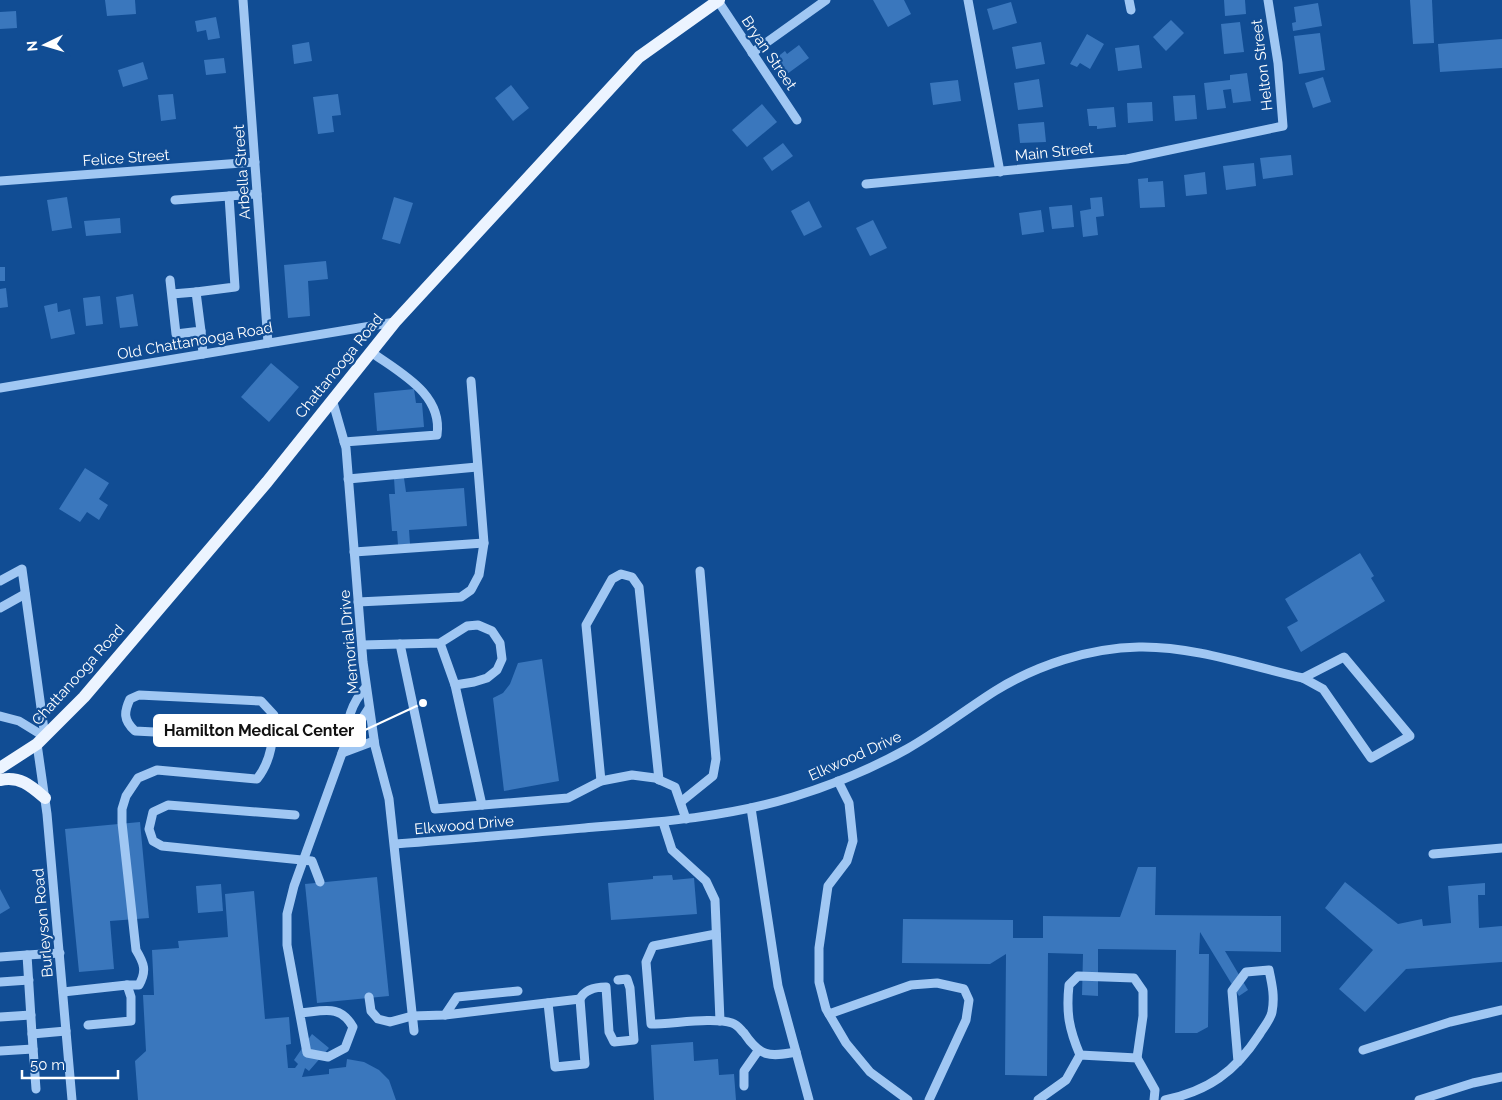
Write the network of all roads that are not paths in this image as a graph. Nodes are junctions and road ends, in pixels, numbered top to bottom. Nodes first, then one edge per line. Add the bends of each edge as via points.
1 (243, 0) edge
2 (718, 0) edge
3 (826, 0) edge
4 (968, 0) edge
5 (1129, 0) edge
6 (1268, 0) edge
7 (1131, 10) dead end
8 (752, 53) junction
9 (797, 120) dead end
10 (1283, 126) joint
11 (255, 162) junction
12 (1000, 172) junction
13 (0, 181) edge
14 (866, 184) dead end
15 (257, 194) junction
16 (229, 196) junction
17 (175, 200) dead end
18 (170, 280) dead end
19 (196, 292) junction
20 (172, 294) junction
21 (395, 322) junction
22 (201, 331) junction
23 (268, 343) junction
24 (371, 352) junction
25 (203, 354) junction
26 (471, 381) dead end
27 (0, 388) edge
28 (332, 399) junction
29 (344, 442) junction
30 (477, 467) junction
31 (348, 479) junction
32 (484, 543) junction
33 (354, 552) junction
34 (700, 571) dead end
35 (0, 581) edge
36 (25, 594) junction
37 (358, 602) junction
38 (0, 608) edge
39 (440, 642) junction
40 (400, 644) junction
41 (362, 645) junction
42 (1303, 678) junction
43 (455, 685) junction
44 (366, 688) junction
45 (369, 708) junction
46 (0, 716) edge
47 (273, 738) junction
48 (41, 740) junction
49 (374, 741) junction
50 (343, 749) junction
51 (0, 768) edge
52 (0, 780) edge
53 (659, 780) junction
54 (601, 781) junction
55 (838, 781) junction
56 (45, 798) junction
57 (682, 801) junction
58 (482, 805) junction
59 (751, 808) junction
60 (295, 815) dead end
61 (686, 819) junction
62 (663, 822) junction
63 (395, 844) junction
64 (1502, 848) edge
65 (1433, 854) dead end
66 (304, 861) junction
67 (320, 882) dead end
68 (716, 934) junction
69 (60, 953) junction
70 (27, 955) junction
71 (0, 957) edge
72 (29, 980) junction
73 (618, 980) dead end
74 (0, 982) edge
75 (127, 985) junction
76 (63, 992) junction
77 (518, 992) dead end
78 (370, 998) dead end
79 (580, 999) junction
80 (548, 1003) junction
81 (1502, 1010) edge
82 (300, 1013) junction
83 (829, 1014) junction
84 (31, 1015) junction
85 (445, 1015) junction
86 (412, 1016) junction
87 (0, 1018) edge
88 (720, 1021) junction
89 (88, 1025) dead end
90 (66, 1031) junction
91 (414, 1031) dead end
92 (32, 1034) junction
93 (33, 1049) junction
94 (1364, 1050) dead end
95 (0, 1051) edge
96 (758, 1051) junction
97 (796, 1052) junction
98 (1080, 1055) junction
99 (1137, 1058) junction
100 (1238, 1062) junction
101 (1502, 1077) edge
102 (744, 1086) dead end
103 (36, 1089) dead end
104 (72, 1100) edge
105 (809, 1100) edge
106 (908, 1100) edge
107 (929, 1100) edge
108 (1038, 1100) edge
109 (1154, 1100) edge
110 (1165, 1100) edge
111 (1419, 1100) edge

1 - 11 street, Arbella Street
2 - 8 street, Bryan Street
2 - 21 main road, Chattanooga Road via 639,57
3 - 8 street
4 - 12 street, Main Street
5 - 7 street
6 - 10 street, Helton Street
8 - 9 street, Bryan Street
10 - 12 street, Main Street via 1127,159
11 - 13 street, Felice Street
11 - 15 street, Arbella Street
12 - 14 street
15 - 16 street
15 - 23 street, Arbella Street
16 - 17 street
16 - 19 street via 235,288
18 - 20 street
19 - 20 street
19 - 22 street
20 - 22 street via 176,334
21 - 23 street, Old Chattanooga Road
21 - 24 main road, Chattanooga Road
22 - 25 street
23 - 25 street, Old Chattanooga Road
24 - 28 main road, Chattanooga Road
24 - 29 street via 424,391 439,424 438,435
25 - 27 street, Old Chattanooga Road
26 - 30 street
28 - 29 street, Memorial Drive
28 - 48 main road, Chattanooga Road via 267,482 84,697
29 - 31 street, Memorial Drive
30 - 31 street
30 - 32 street
31 - 33 street, Memorial Drive
32 - 33 street
32 - 37 street via 479,575 471,590 461,597
33 - 37 street, Memorial Drive
34 - 57 street via 716,759 713,776
35 - 36 street, Burleyson Road via 22,569
36 - 38 street
36 - 48 street, Burleyson Road
37 - 41 street, Memorial Drive
39 - 40 street
39 - 43 street
39 - 43 street via 468,626 478,625 492,631 500,643 502,659 497,670 487,678
40 - 41 street
40 - 58 street via 435,809
41 - 44 street, Memorial Drive
42 - 42 street, Elkwood Drive via 1344,657 1410,736 1371,758 1323,690
42 - 55 street, Elkwood Drive via 1166,648 1129,648 1076,656 1039,669 997,690 907,748
43 - 58 street
44 - 45 street, Memorial Drive
44 - 50 street via 354,700
45 - 49 street, Memorial Drive
45 - 50 street
46 - 48 street via 19,721
47 - 47 street via 274,715 261,701 139,695 130,698 124,711 126,724 134,731
47 - 75 street via 265,769 257,779 157,770 138,778 126,796 122,823 136,950 144,964 144,976 139,985
48 - 51 main road, Chattanooga Road
48 - 56 street, Burleyson Road
49 - 50 street
49 - 63 street, Memorial Drive via 389,800
50 - 66 street
52 - 56 main road via 12,778 29,783
53 - 54 street via 632,775
53 - 54 street via 639,587 632,576 621,574 612,579 586,625
53 - 57 street via 675,787
54 - 58 street via 568,798
55 - 59 street, Elkwood Drive
55 - 83 street via 849,803 853,841 847,861 828,886 819,948 819,982
56 - 69 street, Burleyson Road
57 - 61 street
59 - 61 street, Elkwood Drive
59 - 97 street via 778,986
60 - 66 street via 168,805 153,812 150,828 153,841 162,846
61 - 62 street, Elkwood Drive
62 - 63 street, Elkwood Drive
62 - 68 street via 672,850 706,882 715,900
63 - 86 street, Memorial Drive
64 - 65 street
66 - 67 street via 312,860
66 - 82 street via 287,914 287,945
68 - 88 street
68 - 88 street via 653,946 646,962 651,1024
69 - 70 street
69 - 76 street, Burleyson Road
70 - 71 street
70 - 72 street
72 - 74 street
72 - 84 street
73 - 79 street via 627,980 630,988 634,1040 614,1042 610,1032 606,987 594,987
75 - 76 street
75 - 89 street via 131,997 131,1021
76 - 90 street, Burleyson Road
77 - 85 street via 457,996
78 - 86 street via 371,1011 378,1019 390,1022
79 - 80 street
79 - 80 street via 585,1064 555,1067
80 - 85 street
81 - 94 street via 1450,1022
82 - 82 street via 307,1053 328,1057 345,1048 351,1039 354,1027 347,1016 336,1010
83 - 106 street via 846,1043 870,1072
83 - 107 street via 911,985 937,983 964,989 969,1000 966,1020
84 - 87 street
84 - 92 street
85 - 86 street
86 - 91 street, Memorial Drive
88 - 96 street via 739,1027
90 - 92 street
90 - 104 street, Burleyson Road
92 - 93 street
93 - 95 street
93 - 103 street
96 - 97 street via 774,1056
96 - 102 street via 744,1070
97 - 105 street
98 - 99 street
98 - 99 street via 1069,1030 1069,985 1078,976 1134,978 1143,990
98 - 108 street via 1066,1080
99 - 109 street via 1155,1090
100 - 100 street via 1247,1054 1272,1014 1274,992 1269,970 1246,972 1232,991
100 - 110 street via 1221,1078 1187,1095
101 - 111 street

